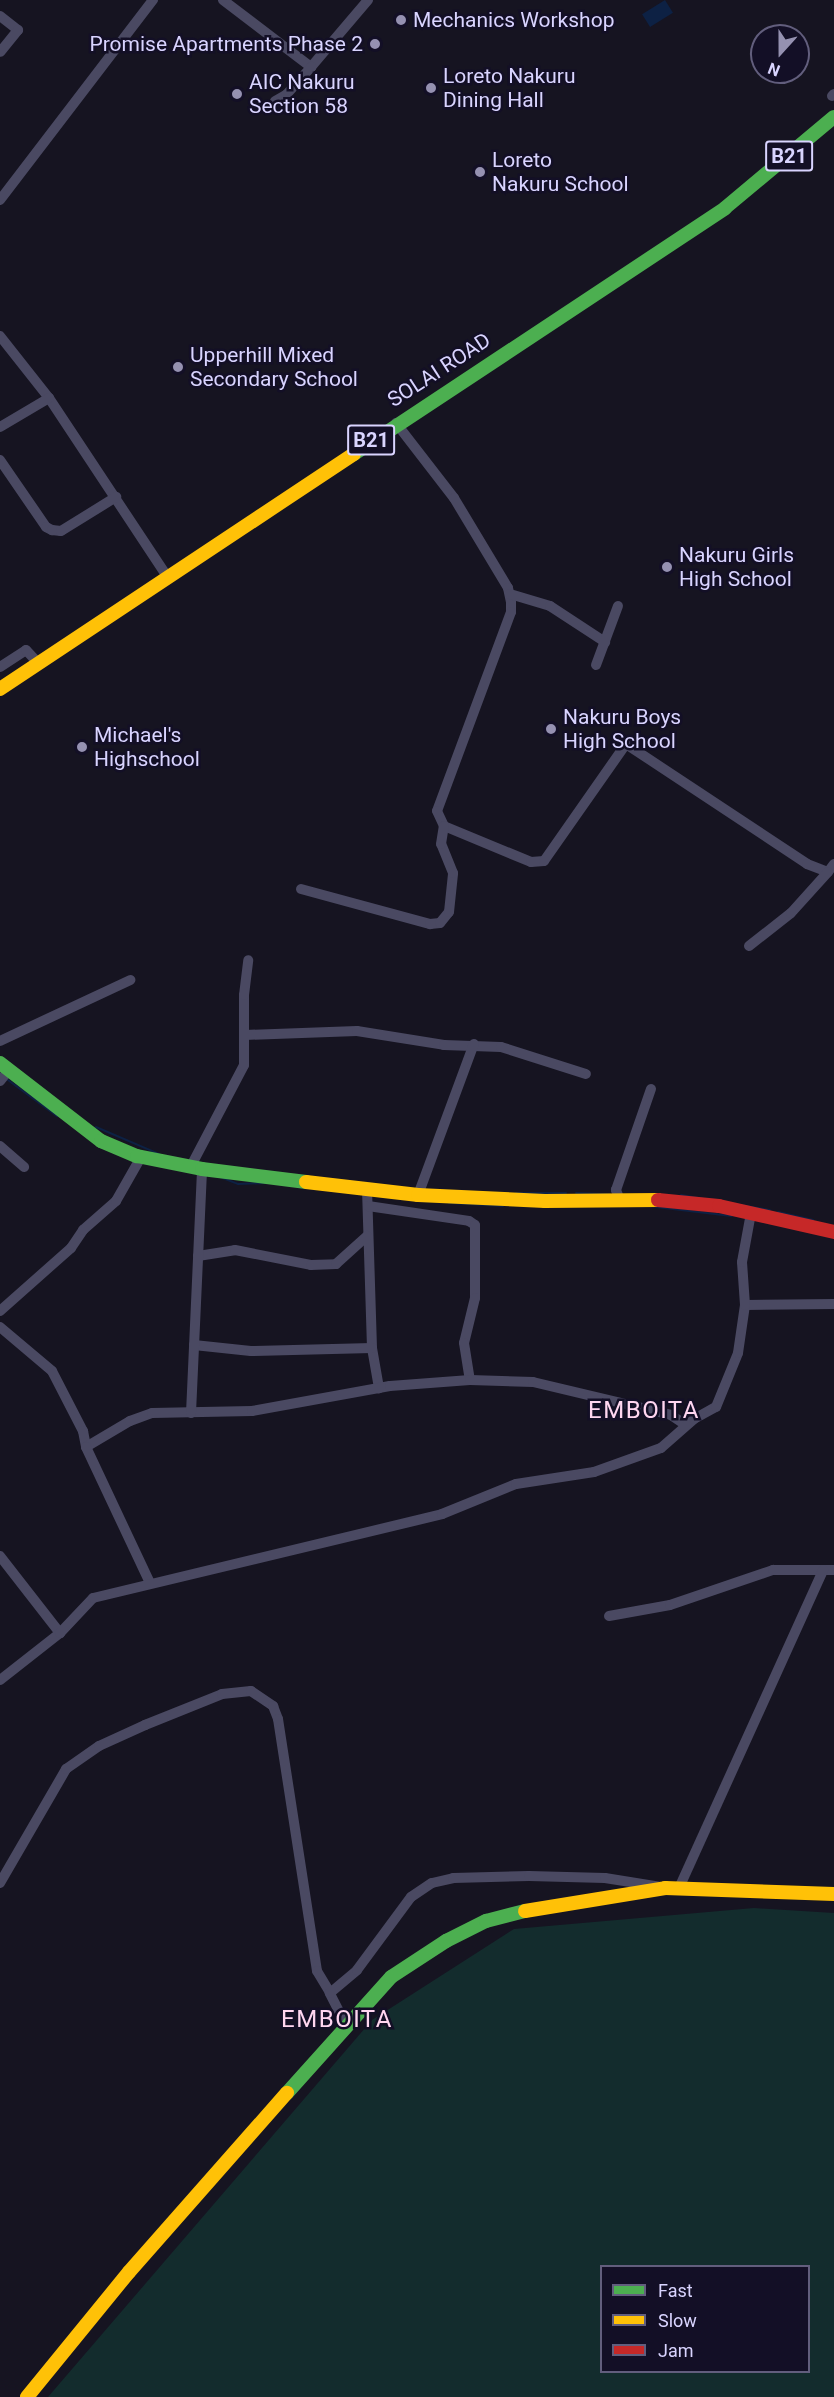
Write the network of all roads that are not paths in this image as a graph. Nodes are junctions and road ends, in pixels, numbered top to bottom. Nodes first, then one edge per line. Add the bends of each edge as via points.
1 (153, 0) edge
2 (223, 0) edge
3 (368, 0) edge
4 (0, 16) edge
5 (0, 52) edge
6 (311, 67) junction
7 (274, 101) dead end
8 (834, 117) edge
9 (834, 133) edge
10 (744, 194) junction
11 (0, 200) edge
12 (0, 336) edge
13 (49, 398) junction
14 (396, 423) junction
15 (0, 427) edge
16 (0, 460) edge
17 (116, 497) junction
18 (168, 578) junction
19 (510, 594) junction
20 (618, 606) dead end
21 (605, 642) junction
22 (39, 664) junction
23 (596, 665) dead end
24 (0, 667) edge
25 (0, 689) edge
26 (444, 826) junction
27 (831, 868) edge
28 (301, 889) dead end
29 (749, 946) dead end
30 (248, 960) dead end
31 (130, 980) dead end
32 (245, 1035) junction
33 (0, 1041) edge
34 (474, 1044) junction
35 (3, 1072) edge
36 (586, 1074) dead end
37 (651, 1089) dead end
38 (0, 1146) edge
39 (141, 1157) junction
40 (24, 1167) dead end
41 (197, 1168) junction
42 (367, 1189) junction
43 (418, 1195) junction
44 (620, 1200) junction
45 (368, 1206) junction
46 (751, 1213) junction
47 (834, 1232) edge
48 (367, 1236) junction
49 (198, 1256) junction
50 (834, 1304) edge
51 (745, 1305) junction
52 (0, 1311) edge
53 (0, 1327) edge
54 (194, 1345) junction
55 (372, 1348) junction
56 (470, 1380) junction
57 (379, 1388) junction
58 (191, 1413) junction
59 (686, 1425) junction
60 (86, 1447) junction
61 (0, 1556) edge
62 (828, 1570) edge
63 (149, 1581) junction
64 (609, 1616) dead end
65 (60, 1633) junction
66 (0, 1680) edge
67 (0, 1882) edge
68 (672, 1888) junction
69 (834, 1894) edge
70 (330, 1993) junction
71 (346, 2025) junction
72 (27, 2397) edge

1 - 11 street
2 - 6 street
3 - 6 street
4 - 5 street via 18,30
6 - 7 street via 286,95
8 - 10 main road, SOLAI ROAD / B21
9 - 10 main road, B21
10 - 14 main road, SOLAI ROAD / B21
12 - 13 street
13 - 15 street
13 - 17 street
14 - 18 main road, SOLAI ROAD / B21
14 - 19 street via 454,498
16 - 17 street via 46,526 57,532
17 - 18 street
18 - 22 main road, SOLAI ROAD / B21
19 - 21 street via 550,606
19 - 26 street via 512,612 437,811
20 - 21 street
21 - 23 street
22 - 24 street via 26,650
22 - 25 main road, SOLAI ROAD / B21
26 - 27 street via 531,862 544,861 626,744 807,864
26 - 28 street via 441,844 453,873 449,912 440,923 430,924
27 - 29 street via 790,913
30 - 32 street
31 - 33 street
32 - 34 street via 357,1031 444,1045
32 - 41 street via 244,1065
34 - 36 street via 501,1047
34 - 43 street
35 - 39 main road via 101,1141
37 - 44 street via 616,1190
38 - 40 street
39 - 41 main road
39 - 52 street via 116,1201 83,1230 71,1248
41 - 42 main road
41 - 49 street
42 - 43 main road
42 - 45 street
43 - 44 main road
44 - 46 main road via 672,1200
45 - 48 street
45 - 56 street via 475,1225 475,1298 464,1343
46 - 47 main road
46 - 51 street via 742,1262
48 - 49 street via 336,1264 311,1265 235,1250
48 - 55 street
49 - 54 street
50 - 51 street
51 - 59 street via 738,1353 716,1407
53 - 60 street via 52,1371 83,1431
54 - 55 street via 251,1351
54 - 58 street
55 - 57 street
56 - 57 street
56 - 59 street via 533,1382 671,1415
57 - 58 street via 252,1411
58 - 60 street via 152,1413
59 - 63 street via 661,1448 594,1472 516,1484 442,1514
60 - 63 street
61 - 65 street
62 - 64 street via 773,1570 670,1605
62 - 68 street
63 - 65 street via 93,1598
65 - 66 street
67 - 70 street via 66,1769 99,1746 145,1725 222,1694 251,1691 273,1706 278,1719 317,1971
68 - 69 main road
68 - 70 street via 605,1878 529,1876 453,1878 432,1883 411,1897 357,1970
68 - 71 main road via 486,1921 392,1977
70 - 71 street
71 - 72 main road via 129,2272

